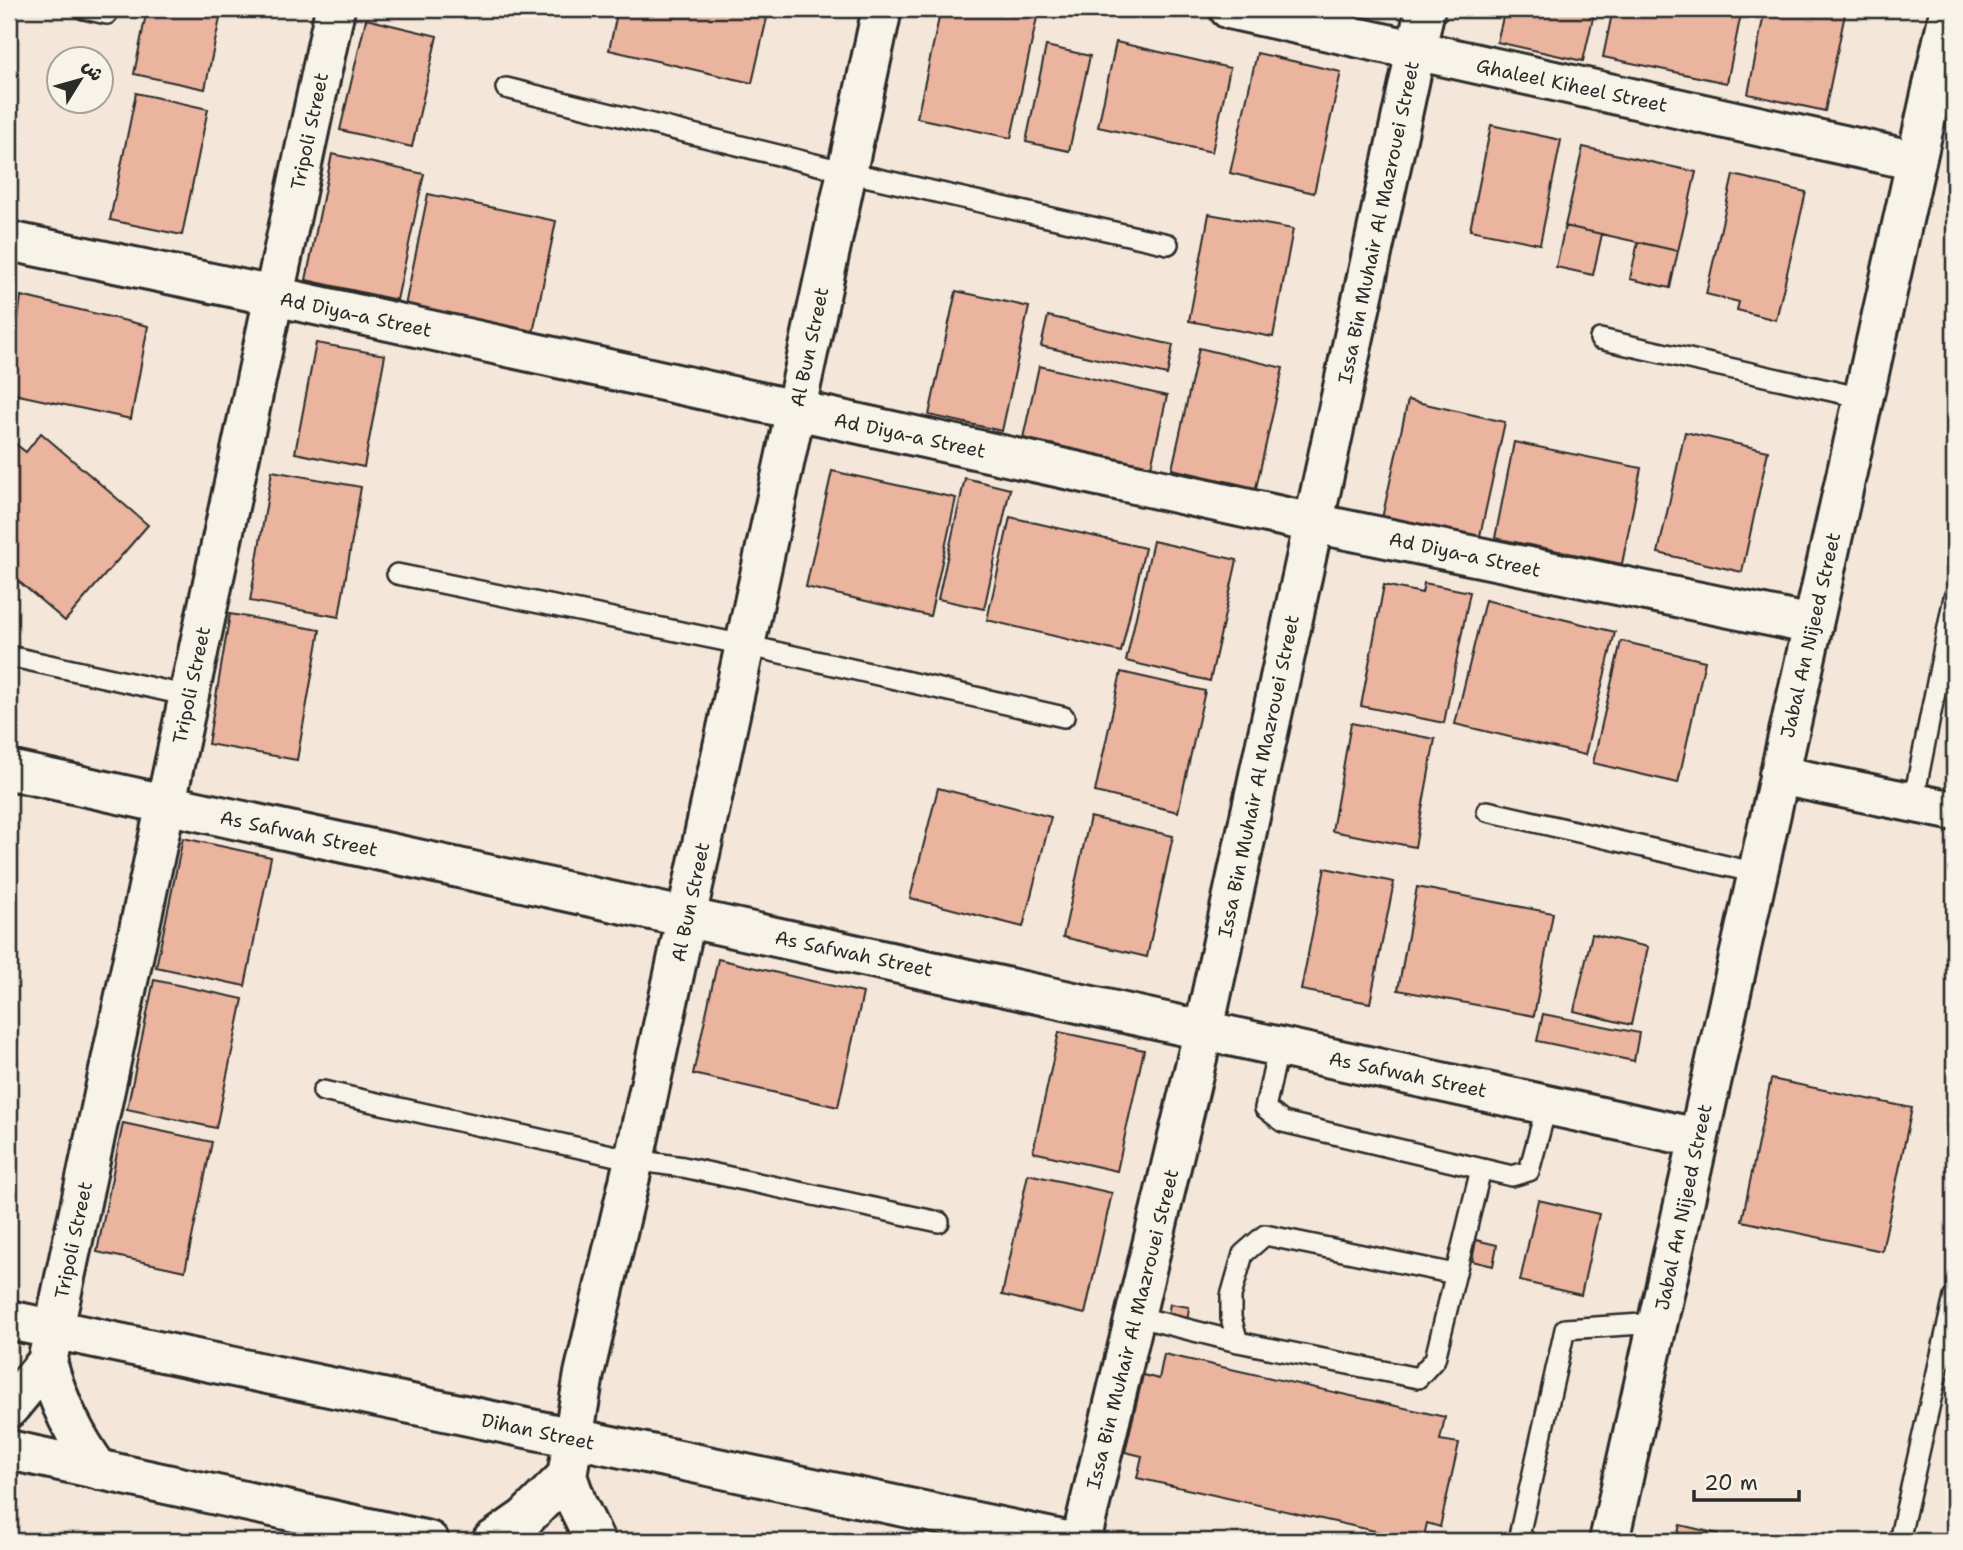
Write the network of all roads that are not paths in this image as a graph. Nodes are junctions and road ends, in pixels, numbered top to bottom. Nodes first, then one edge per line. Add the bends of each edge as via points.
1 (84, 9) edge
2 (335, 9) edge
3 (882, 9) edge
4 (1228, 9) edge
5 (1425, 9) edge
6 (1950, 9) edge
7 (107, 14) dead end
8 (1416, 50) junction
9 (506, 88) dead end
10 (1916, 161) junction
11 (847, 172) junction
12 (9, 241) edge
13 (1168, 244) dead end
14 (274, 296) junction
15 (1600, 339) dead end
16 (1863, 398) junction
17 (795, 410) junction
18 (1313, 523) junction
19 (397, 574) dead end
20 (1954, 597) edge
21 (1812, 625) junction
22 (745, 645) junction
23 (9, 656) edge
24 (189, 696) junction
25 (1064, 717) dead end
26 (9, 771) edge
27 (1779, 775) junction
28 (1913, 803) junction
29 (165, 804) junction
30 (1487, 811) dead end
31 (1954, 811) edge
32 (1757, 873) junction
33 (687, 917) junction
34 (1204, 1029) junction
35 (1279, 1046) junction
36 (323, 1091) dead end
37 (1547, 1105) junction
38 (1698, 1138) junction
39 (634, 1160) junction
40 (1481, 1169) junction
41 (939, 1222) dead end
42 (1455, 1274) junction
43 (1954, 1297) edge
44 (1135, 1316) junction
45 (9, 1320) edge
46 (1657, 1323) junction
47 (1238, 1342) junction
48 (50, 1346) junction
49 (9, 1408) edge
50 (575, 1438) junction
51 (9, 1450) edge
52 (99, 1470) junction
53 (567, 1476) junction
54 (429, 1541) edge
55 (492, 1541) edge
56 (595, 1541) edge
57 (1067, 1541) edge
58 (1081, 1541) edge
59 (1526, 1541) edge
60 (1609, 1541) edge
61 (1899, 1541) edge

1 - 7 lane
2 - 14 street, Tripoli Street
3 - 11 street, Al Bun Street
4 - 8 street, Ghaleel Kiheel Street
5 - 8 street, Issa Bin Muhair Al Mazrouei Street
6 - 10 street, Jabal An Nijeed Street
8 - 10 street, Ghaleel Kiheel Street
8 - 18 street, Issa Bin Muhair Al Mazrouei Street
9 - 11 lane
10 - 16 street, Jabal An Nijeed Street
11 - 13 lane
11 - 17 street, Al Bun Street
12 - 14 street, Ad Diya-a Street
14 - 17 street, Ad Diya-a Street
14 - 24 street, Tripoli Street
15 - 16 lane
16 - 21 street, Jabal An Nijeed Street
17 - 18 street, Ad Diya-a Street
17 - 22 street, Al Bun Street
18 - 21 street, Ad Diya-a Street
18 - 34 street, Issa Bin Muhair Al Mazrouei Street
19 - 22 lane
20 - 28 lane
21 - 27 street, Jabal An Nijeed Street
22 - 25 lane
22 - 33 street, Al Bun Street
23 - 24 lane
24 - 29 street, Tripoli Street
26 - 29 street, As Safwah Street
27 - 28 street
27 - 32 street, Jabal An Nijeed Street
28 - 31 street
29 - 33 street, As Safwah Street
29 - 48 street, Tripoli Street
30 - 32 lane
32 - 38 street, Jabal An Nijeed Street
33 - 34 street, As Safwah Street
33 - 39 street, Al Bun Street
34 - 35 street, As Safwah Street
34 - 44 street, Issa Bin Muhair Al Mazrouei Street
35 - 37 street, As Safwah Street
35 - 40 lane via 1265,1108 1283,1122
36 - 39 lane
37 - 38 street, As Safwah Street
37 - 40 lane via 1529,1171 1512,1176
38 - 46 street, Jabal An Nijeed Street
39 - 41 lane
39 - 50 street, Al Bun Street via 584,1374
40 - 42 lane
42 - 47 lane via 1435,1359 1418,1378
42 - 47 lane via 1265,1235 1243,1254 1231,1296
43 - 61 lane
44 - 47 lane
44 - 58 street, Issa Bin Muhair Al Mazrouei Street
45 - 48 street, Dihan Street
46 - 59 lane via 1565,1329 1519,1536
46 - 60 street, Jabal An Nijeed Street
48 - 49 street, Tripoli Street
48 - 50 street, Dihan Street
48 - 52 street, Tripoli Street via 55,1391 66,1419
50 - 53 street, Al Bun Street
50 - 57 street, Dihan Street
51 - 52 street
52 - 54 street
53 - 55 street via 525,1518
53 - 56 street

